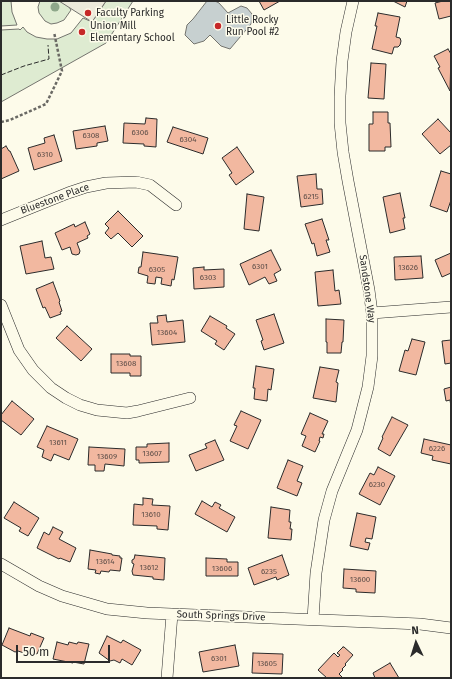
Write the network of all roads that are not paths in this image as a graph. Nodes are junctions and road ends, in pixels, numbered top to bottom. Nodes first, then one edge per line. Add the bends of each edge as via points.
1 (353, 1) edge
2 (176, 204) dead end
3 (1, 220) edge
4 (1, 305) edge
5 (451, 307) edge
6 (372, 313) junction
7 (190, 398) dead end
8 (1, 564) edge
9 (172, 614) junction
10 (313, 619) junction
11 (451, 628) edge
12 (167, 678) edge

1 - 6 street, Sandstone Way via 342,61 340,123 344,160
2 - 3 street, Bluestone Place via 150,185 136,182 106,183 68,193
4 - 7 street via 19,350 33,370 51,388 80,405 97,410 127,413
5 - 6 street
6 - 10 street, Sandstone Way via 372,356 368,388 357,430 332,491 324,520 316,572
8 - 9 street, South Springs Drive via 39,586 85,604 106,609
9 - 10 street, South Springs Drive
9 - 12 street
10 - 11 street, South Springs Drive

